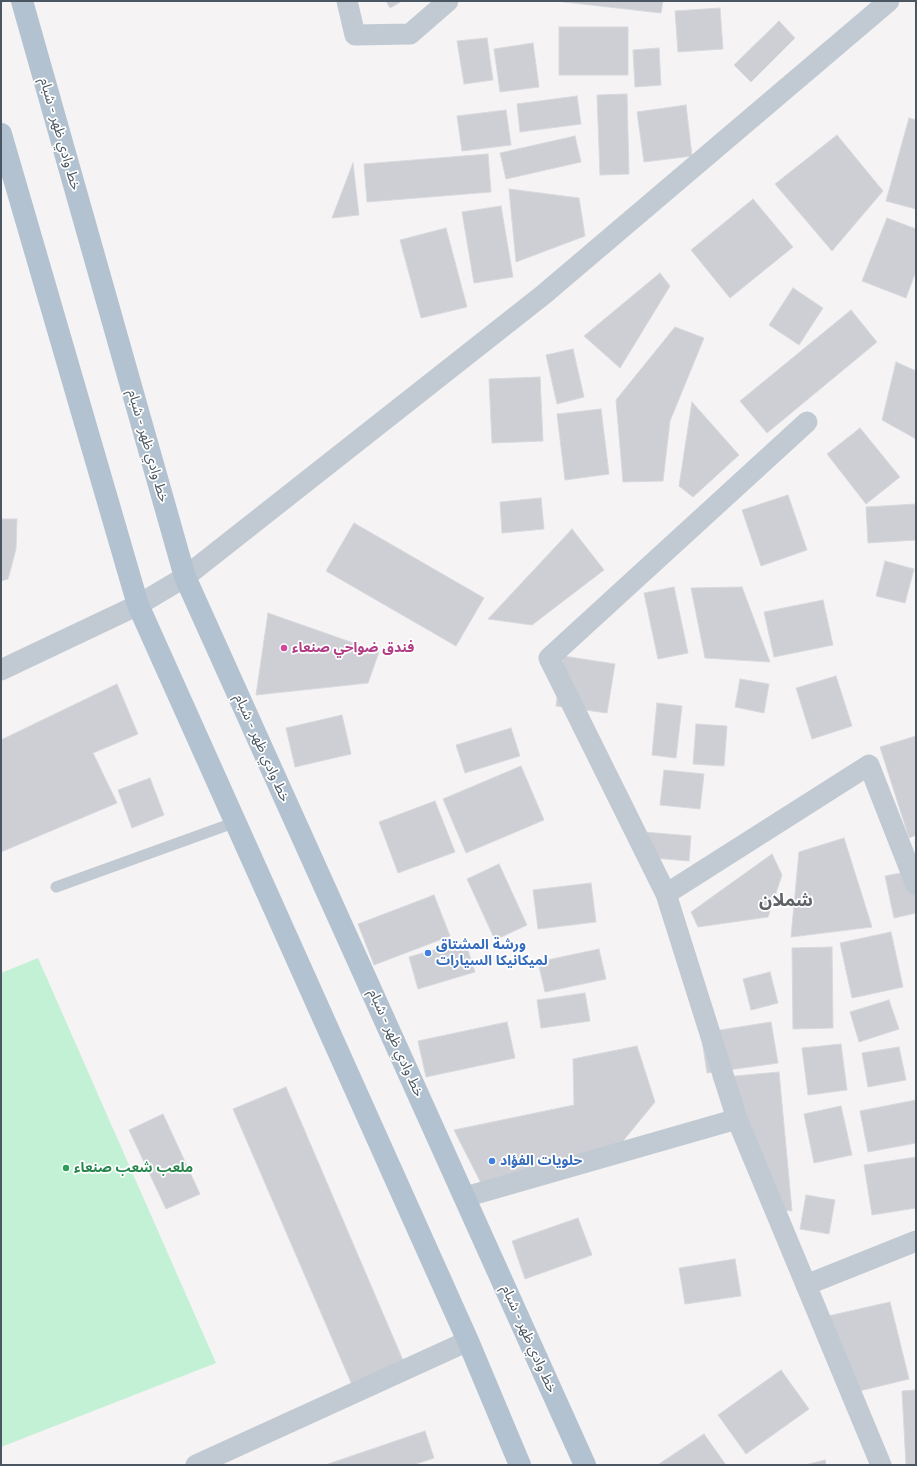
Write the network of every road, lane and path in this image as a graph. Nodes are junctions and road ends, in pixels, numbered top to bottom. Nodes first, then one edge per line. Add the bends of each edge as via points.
1 (22, 1) edge
2 (347, 1) edge
3 (448, 1) edge
4 (889, 1) edge
5 (1, 134) edge
6 (807, 422) dead end
7 (185, 577) junction
8 (138, 605) junction
9 (1, 670) edge
10 (236, 822) junction
11 (916, 885) edge
12 (56, 888) dead end
13 (666, 894) junction
14 (737, 1119) junction
15 (465, 1197) junction
16 (916, 1242) edge
17 (806, 1285) junction
18 (468, 1341) junction
19 (216, 1461) edge
20 (196, 1465) edge
21 (520, 1465) edge
22 (585, 1465) edge
23 (881, 1465) edge

1 - 7 main road, خط وادي ظهر - شبام
2 - 3 street via 355,35 410,34
4 - 7 street via 542,295
5 - 8 main road
6 - 13 street via 549,658
7 - 8 street
7 - 15 main road, خط وادي ظهر - شبام
8 - 9 street
8 - 10 main road
10 - 12 lane
10 - 18 main road
11 - 13 street via 869,765
13 - 14 street
14 - 15 street
14 - 17 street
15 - 22 main road, خط وادي ظهر - شبام
16 - 17 street
17 - 23 street
18 - 19 street
18 - 21 main road
19 - 20 street

